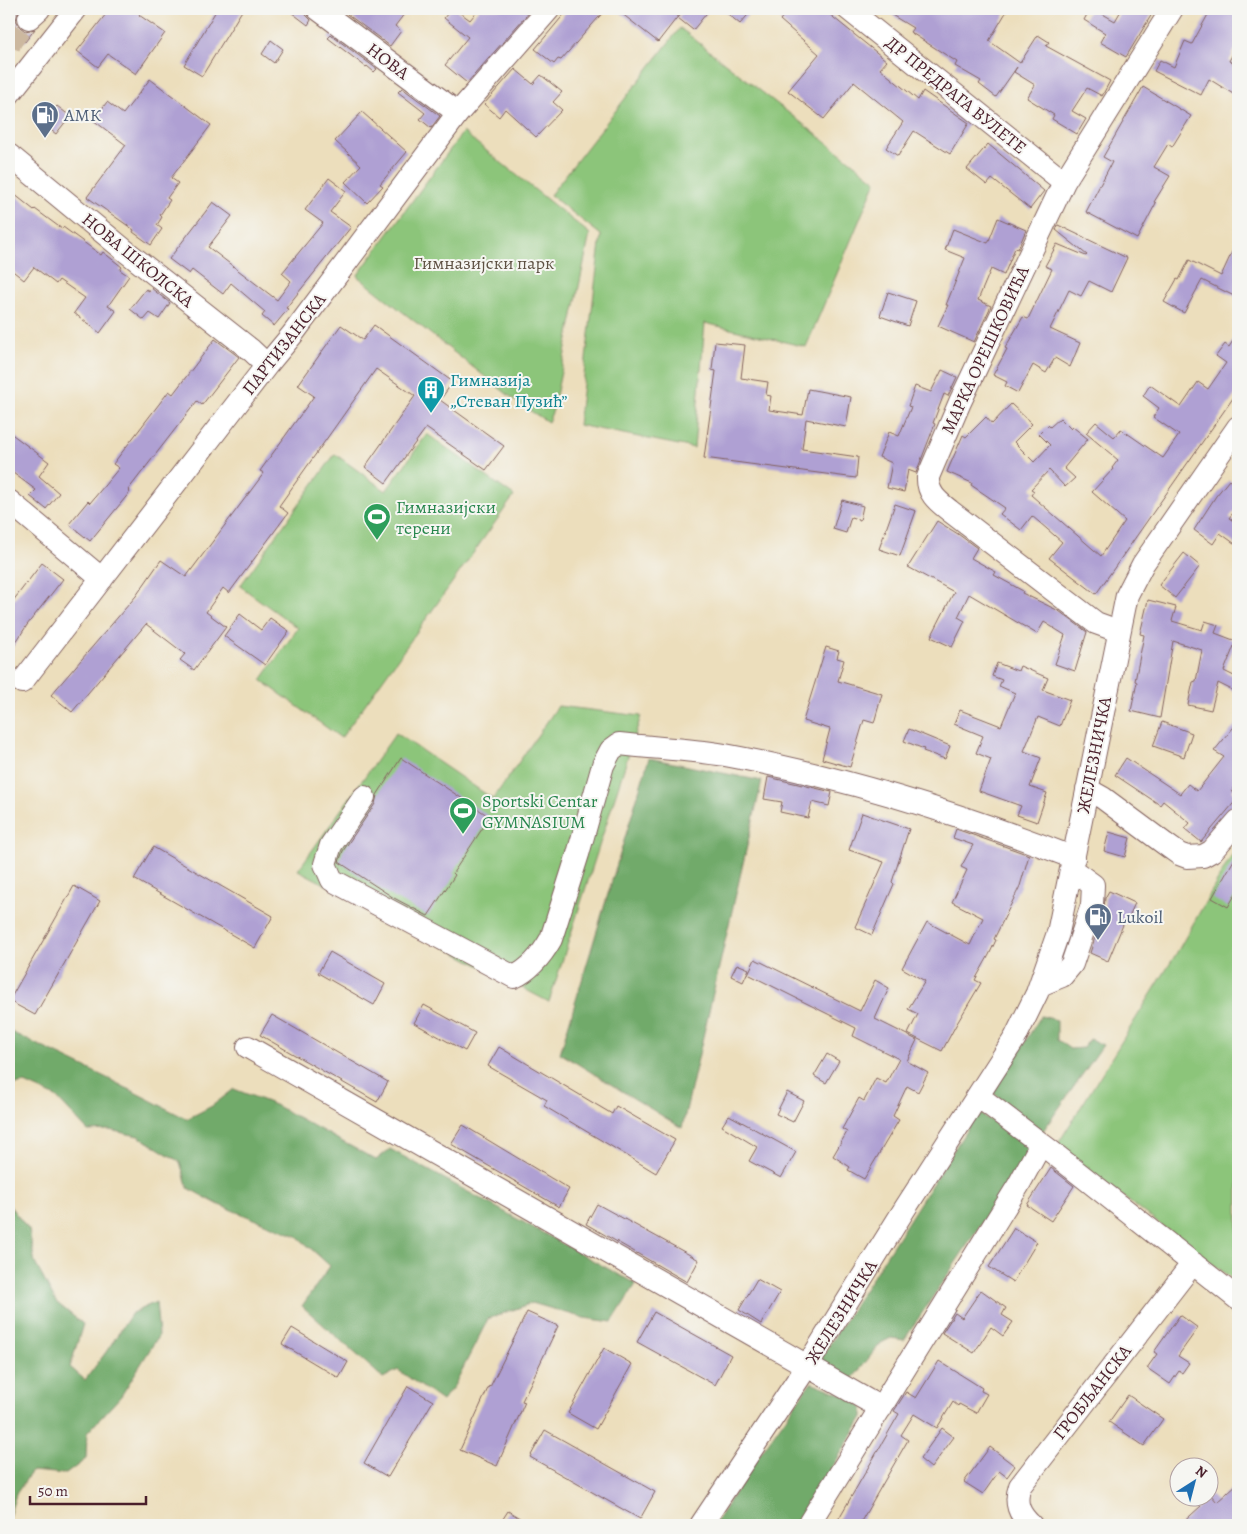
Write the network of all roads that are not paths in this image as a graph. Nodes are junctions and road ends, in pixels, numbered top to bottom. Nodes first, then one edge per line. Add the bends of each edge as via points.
1 (76, 9) edge
2 (318, 9) edge
3 (549, 9) edge
4 (848, 9) edge
5 (1172, 9) edge
6 (9, 94) edge
7 (458, 113) junction
8 (9, 155) edge
9 (1064, 182) junction
10 (267, 365) junction
11 (1238, 427) edge
12 (9, 500) edge
13 (102, 580) junction
14 (1118, 631) junction
15 (22, 682) dead end
16 (1087, 790) junction
17 (364, 797) dead end
18 (1238, 820) edge
19 (1073, 864) junction
20 (248, 1047) dead end
21 (978, 1096) junction
22 (1041, 1144) junction
23 (1193, 1263) junction
24 (1238, 1299) edge
25 (807, 1366) junction
26 (881, 1408) junction
27 (701, 1525) edge
28 (808, 1525) edge
29 (1031, 1525) edge

1 - 6 street
2 - 7 street, НОВА
3 - 7 street, ПАРТИЗАНСКА
4 - 9 street, ДР ПРЕДРАГА ВУЛЕТЕ
5 - 9 street, МАРКА ОРЕШКОВИЋА
7 - 10 street, ПАРТИЗАНСКА
8 - 10 street, НОВА ШКОЛСКА
9 - 14 street, МАРКА ОРЕШКОВИЋА via 929,470 927,484 934,497 950,512 1096,623
10 - 13 street, ПАРТИЗАНСКА
11 - 14 street, ЖЕЛЕЗНИЧКА via 1138,572 1127,595
12 - 13 street
13 - 15 street, ПАРТИЗАНСКА
14 - 16 street, ЖЕЛЕЗНИЧКА
16 - 18 street via 1104,798 1179,854 1187,856 1203,856 1212,851
16 - 19 street, ЖЕЛЕЗНИЧКА
17 - 19 street via 331,845 325,864 332,880 514,977 531,966 551,939 604,765 611,750 619,744 722,754 818,775 962,817
19 - 21 street, ЖЕЛЕЗНИЧКА via 1058,932 1030,1011
20 - 25 street
21 - 22 street
21 - 25 street, ЖЕЛЕЗНИЧКА
22 - 23 street
22 - 26 street
23 - 24 street
23 - 29 street, ГРОБЉАНСКА via 1020,1486 1018,1509
25 - 26 street
25 - 27 street, ЖЕЛЕЗНИЧКА
26 - 28 street

